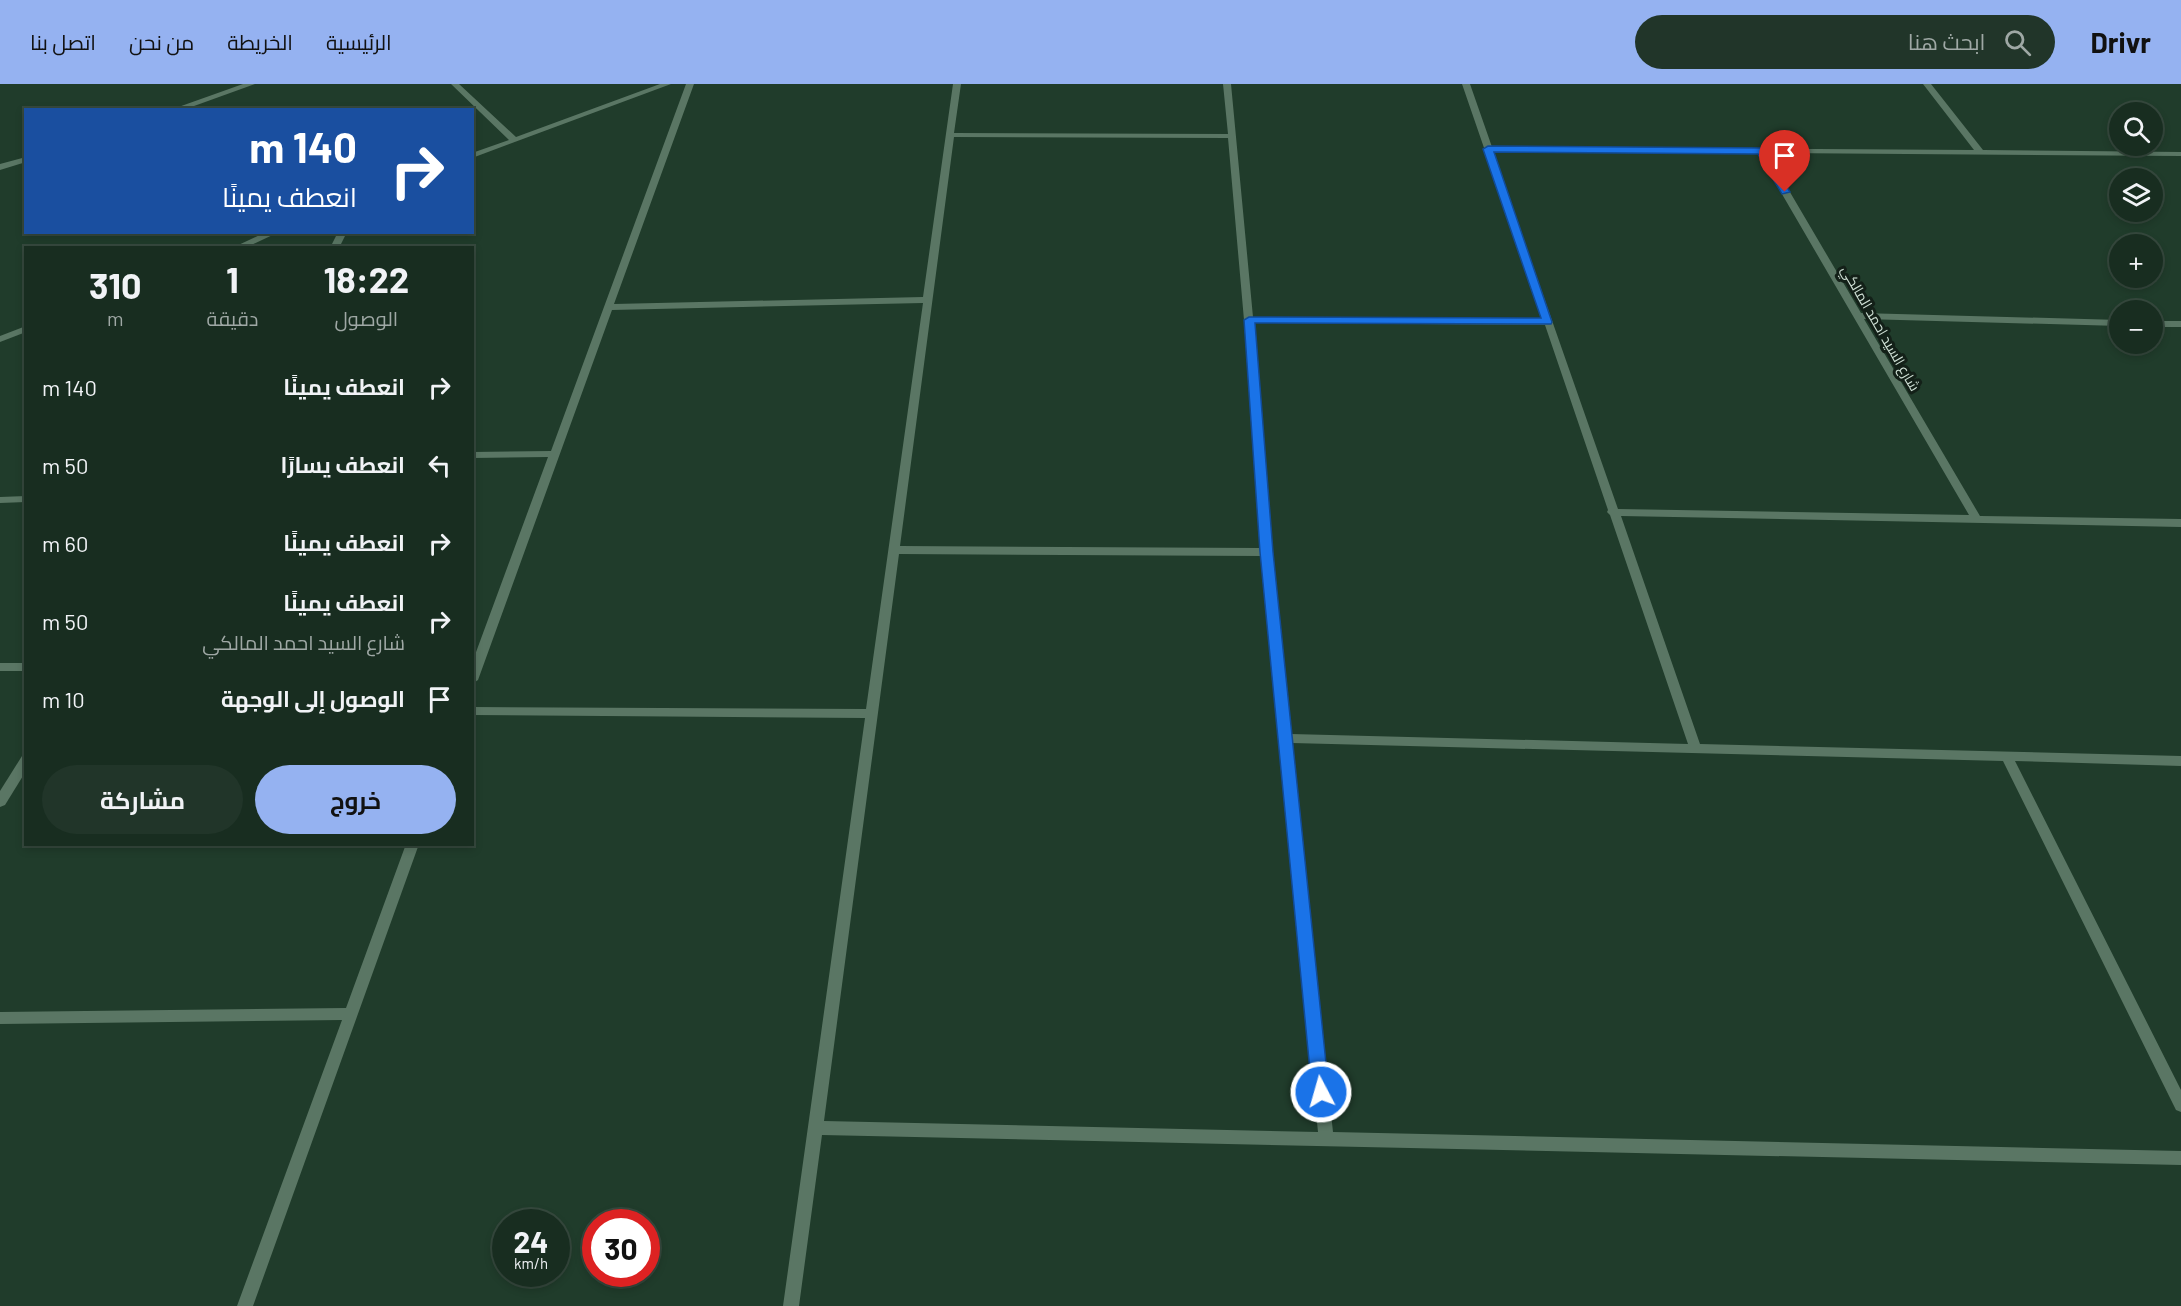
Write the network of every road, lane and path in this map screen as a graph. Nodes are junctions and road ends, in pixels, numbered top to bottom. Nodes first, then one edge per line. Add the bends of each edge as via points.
1 (251, 84) edge
2 (456, 84) edge
3 (667, 84) edge
4 (690, 84) edge
5 (957, 84) edge
6 (1227, 84) edge
7 (1466, 84) edge
8 (1927, 84) edge
9 (180, 108) edge
10 (950, 135) junction
11 (1232, 136) junction
12 (514, 140) junction
13 (1488, 149) junction
14 (1761, 151) junction
15 (1980, 153) junction
16 (2181, 154) edge
17 (474, 155) edge
18 (24, 160) edge
19 (0, 167) edge
20 (270, 234) edge
21 (241, 246) edge
22 (928, 300) junction
23 (608, 307) junction
24 (1858, 316) junction
25 (1249, 320) junction
26 (1547, 322) junction
27 (2109, 323) edge
28 (2163, 324) edge
29 (2181, 324) edge
30 (24, 330) edge
31 (0, 339) edge
32 (555, 454) junction
33 (474, 455) edge
34 (24, 499) edge
35 (0, 500) edge
36 (1612, 512) junction
37 (1977, 519) junction
38 (2181, 523) edge
39 (894, 550) junction
40 (1266, 552) junction
41 (0, 667) edge
42 (24, 667) edge
43 (474, 676) edge
44 (474, 711) edge
45 (872, 714) junction
46 (1285, 738) junction
47 (1696, 749) junction
48 (2007, 757) junction
49 (2181, 761) edge
50 (24, 762) edge
51 (0, 802) edge
52 (412, 846) edge
53 (351, 1014) junction
54 (0, 1018) edge
55 (2181, 1105) edge
56 (816, 1128) junction
57 (1326, 1139) junction
58 (2181, 1158) edge
59 (245, 1306) edge
60 (791, 1306) edge

1 - 9 street
2 - 12 street
3 - 12 street
4 - 23 street
5 - 10 street
6 - 11 street
7 - 13 street
8 - 15 street
10 - 11 street
10 - 22 street
11 - 25 street
12 - 17 street
13 - 14 street
13 - 26 street
14 - 15 street
14 - 24 street, شارع السيد احمد المالكي
15 - 16 street
18 - 19 street
20 - 21 street
22 - 23 street
22 - 39 street
23 - 32 street
24 - 27 street
24 - 37 street, شارع السيد احمد المالكي
25 - 26 street
25 - 40 street
26 - 36 street
28 - 29 street
30 - 31 street
32 - 33 street
32 - 43 street
34 - 35 street
36 - 37 street
36 - 47 street
37 - 38 street
39 - 40 street
39 - 45 street
40 - 46 street
41 - 42 street
44 - 45 street
45 - 56 street
46 - 47 street
46 - 57 street
47 - 48 street
48 - 49 street
48 - 55 street
50 - 51 street
52 - 53 street
53 - 54 street
53 - 59 street
56 - 57 street
56 - 60 street
57 - 58 street

